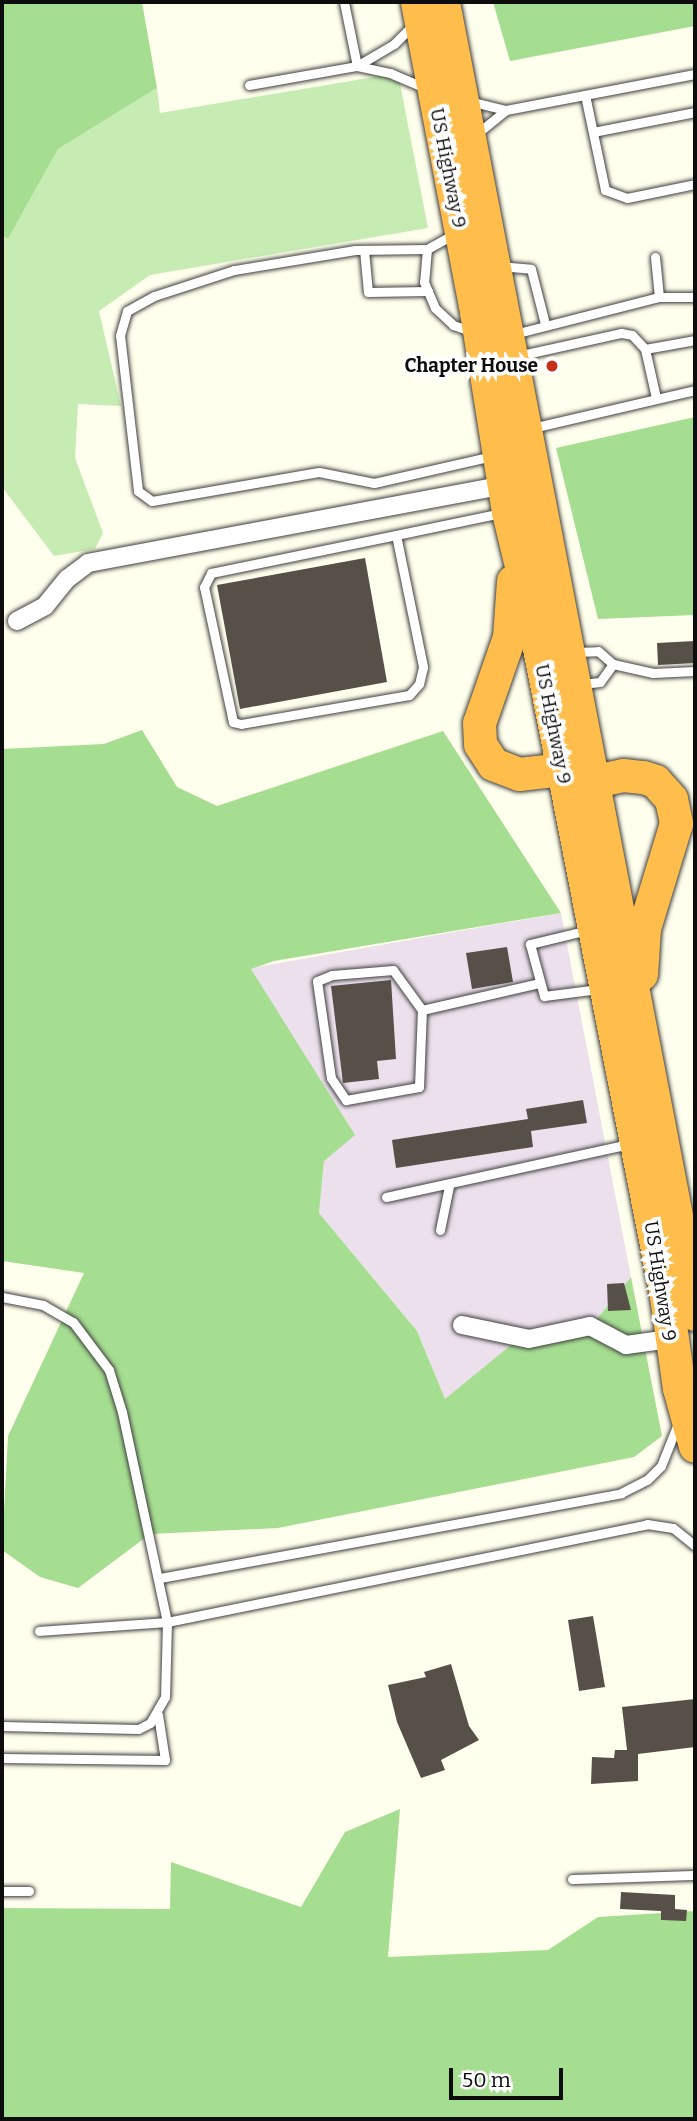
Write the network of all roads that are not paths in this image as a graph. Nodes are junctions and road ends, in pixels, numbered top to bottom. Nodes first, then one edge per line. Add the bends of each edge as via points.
1 (344, 2) edge
2 (427, 7) edge
3 (357, 66) junction
4 (695, 74) edge
5 (249, 85) dead end
6 (448, 95) junction
7 (585, 95) junction
8 (506, 110) junction
9 (695, 112) edge
10 (593, 132) junction
11 (469, 140) junction
12 (695, 184) edge
13 (460, 231) junction
14 (427, 249) junction
15 (364, 250) junction
16 (655, 257) dead end
17 (493, 266) junction
18 (428, 291) junction
19 (659, 297) junction
20 (695, 297) edge
21 (545, 324) junction
22 (695, 340) edge
23 (498, 343) junction
24 (645, 348) junction
25 (695, 390) edge
26 (656, 398) junction
27 (523, 430) junction
28 (506, 499) junction
29 (396, 535) junction
30 (17, 621) dead end
31 (566, 652) junction
32 (613, 664) junction
33 (695, 671) edge
34 (572, 684) junction
35 (572, 779) junction
36 (593, 929) junction
37 (540, 983) junction
38 (605, 989) junction
39 (638, 998) junction
40 (422, 1010) junction
41 (635, 1143) junction
42 (449, 1186) junction
43 (386, 1197) dead end
44 (440, 1230) dead end
45 (2, 1297) edge
46 (695, 1314) edge
47 (462, 1325) dead end
48 (670, 1339) junction
49 (679, 1388) junction
50 (695, 1446) edge
51 (695, 1546) edge
52 (160, 1578) junction
53 (167, 1622) junction
54 (39, 1631) dead end
55 (158, 1716) junction
56 (2, 1726) edge
57 (2, 1758) edge
58 (695, 1875) edge
59 (572, 1879) dead end
60 (2, 1891) edge
61 (29, 1891) dead end

1 - 3 lane
2 - 3 lane via 394,44
2 - 6 highway, US Highway 9
3 - 5 lane
3 - 6 lane
4 - 7 lane
6 - 8 lane
6 - 11 highway, US Highway 9
6 - 13 highway, US Highway 9
7 - 8 lane
7 - 10 lane
8 - 11 lane
9 - 10 lane
10 - 12 lane via 605,190 616,197
11 - 17 highway, US Highway 9
13 - 14 lane
13 - 23 highway, US Highway 9
14 - 15 lane
14 - 18 lane
15 - 18 lane via 368,292
15 - 28 lane via 234,270 154,296 127,311 120,335 138,491 152,501 319,472
16 - 19 lane
17 - 21 lane via 531,269
17 - 23 highway, US Highway 9
18 - 23 lane via 435,308 453,325
19 - 20 lane
19 - 21 lane
21 - 23 lane
22 - 24 lane
23 - 24 lane via 621,333 632,335
23 - 27 highway, US Highway 9
23 - 28 highway, US Highway 9
24 - 26 lane
25 - 26 lane
26 - 27 lane
27 - 31 highway, US Highway 9
28 - 29 lane
28 - 30 street via 88,563 67,579 45,606
28 - 35 highway, US Highway 9
28 - 35 highway via 511,625 479,723 480,744 492,764 505,771
29 - 29 lane via 211,573 204,587 229,716 241,724 410,695 419,684 423,667
31 - 32 lane via 598,651
31 - 34 highway, US Highway 9
32 - 33 lane via 653,673
32 - 34 lane via 600,682
34 - 35 highway, US Highway 9 via 582,741
35 - 36 highway, US Highway 9
35 - 39 highway, US Highway 9
35 - 39 highway via 623,775 655,781 675,811 673,838 644,928
36 - 37 lane via 530,944
36 - 38 highway, US Highway 9
37 - 38 lane via 544,996
37 - 40 lane
38 - 41 highway, US Highway 9
39 - 46 highway, US Highway 9
40 - 40 lane via 419,1087 346,1100 331,1078 317,981 332,975 393,970
41 - 42 lane via 559,1156
41 - 48 highway, US Highway 9
42 - 43 lane
42 - 44 lane
45 - 52 lane via 56,1310 81,1329 99,1352 122,1412
47 - 48 street via 529,1339 590,1326 626,1345
48 - 49 highway, US Highway 9
49 - 50 highway, US Highway 9
49 - 52 lane via 677,1431 670,1452 648,1479 621,1493
51 - 53 lane via 673,1528 647,1524
52 - 53 lane
53 - 54 lane
53 - 55 lane via 165,1697
55 - 56 lane via 138,1729
55 - 57 lane via 165,1760
58 - 59 lane
60 - 61 lane

